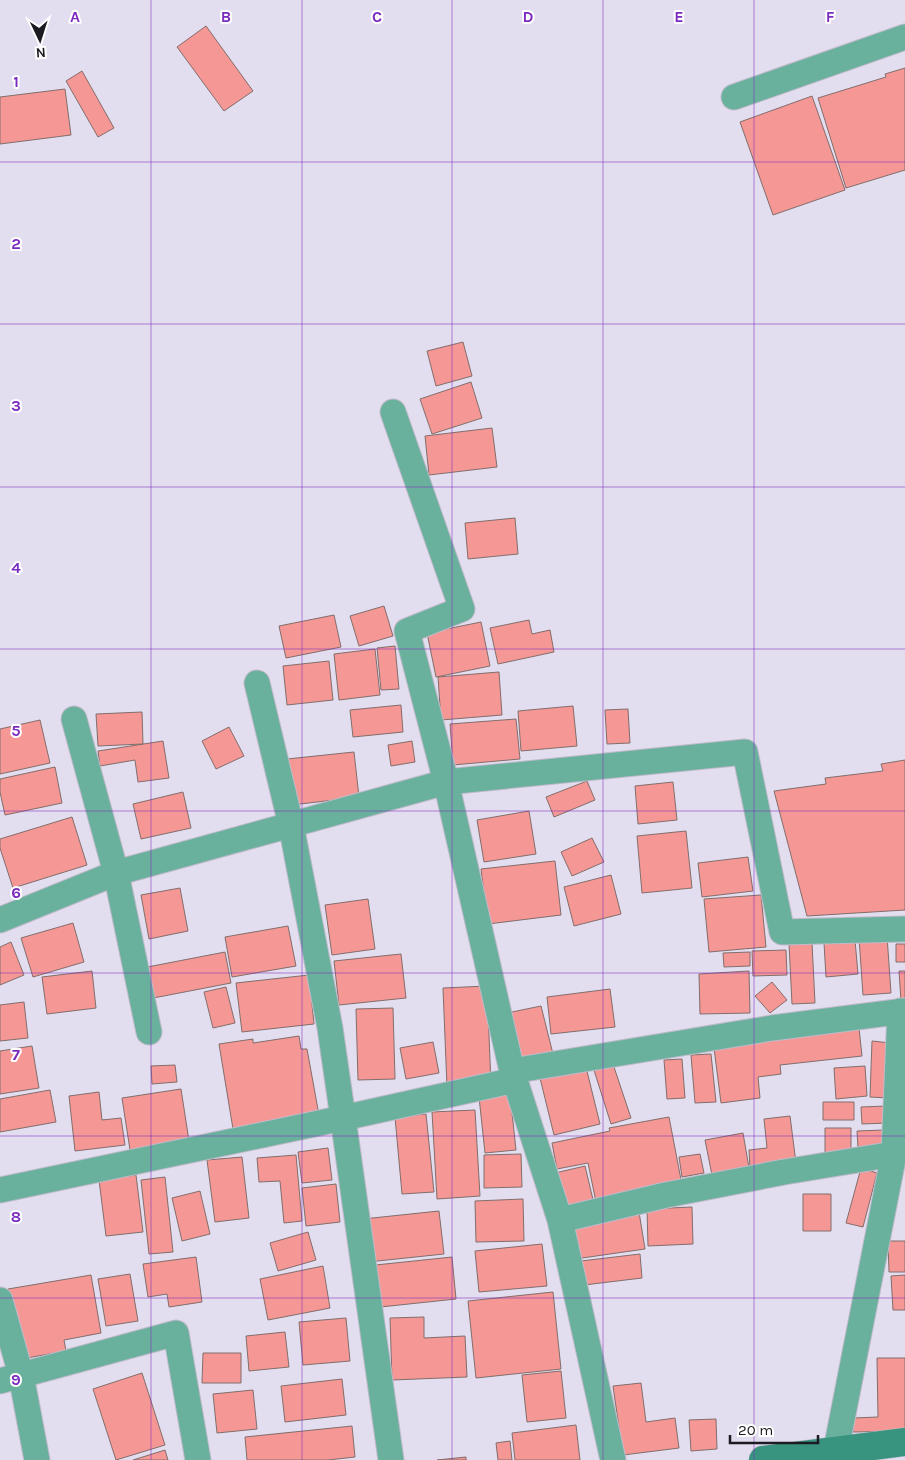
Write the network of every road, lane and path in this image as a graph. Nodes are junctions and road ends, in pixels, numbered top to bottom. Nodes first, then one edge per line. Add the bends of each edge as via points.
1 (905, 37) edge
2 (734, 97) dead end
3 (393, 412) dead end
4 (257, 683) dead end
5 (74, 719) dead end
6 (446, 782) junction
7 (292, 825) junction
8 (116, 873) junction
9 (0, 920) edge
10 (905, 928) edge
11 (902, 1011) edge
12 (149, 1032) dead end
13 (513, 1076) junction
14 (344, 1118) junction
15 (894, 1154) junction
16 (0, 1190) edge
17 (560, 1220) junction
18 (0, 1300) edge
19 (10, 1378) edge
20 (905, 1442) edge
21 (835, 1456) edge
22 (37, 1460) edge
23 (198, 1460) edge
24 (391, 1460) edge
25 (613, 1460) edge
26 (763, 1460) edge

1 - 2 street
3 - 6 street via 462,609 407,631
4 - 7 street
5 - 8 street
6 - 7 street
6 - 10 street via 745,752 782,932
6 - 13 street
7 - 8 street
7 - 14 street
8 - 9 street
8 - 12 street
11 - 13 street via 772,1028
11 - 15 street
13 - 14 street
13 - 17 street
14 - 16 street
14 - 24 street
15 - 17 street via 666,1195
15 - 21 street
17 - 25 street
18 - 19 street
19 - 22 street
19 - 23 street via 176,1333
20 - 21 street
21 - 26 street

